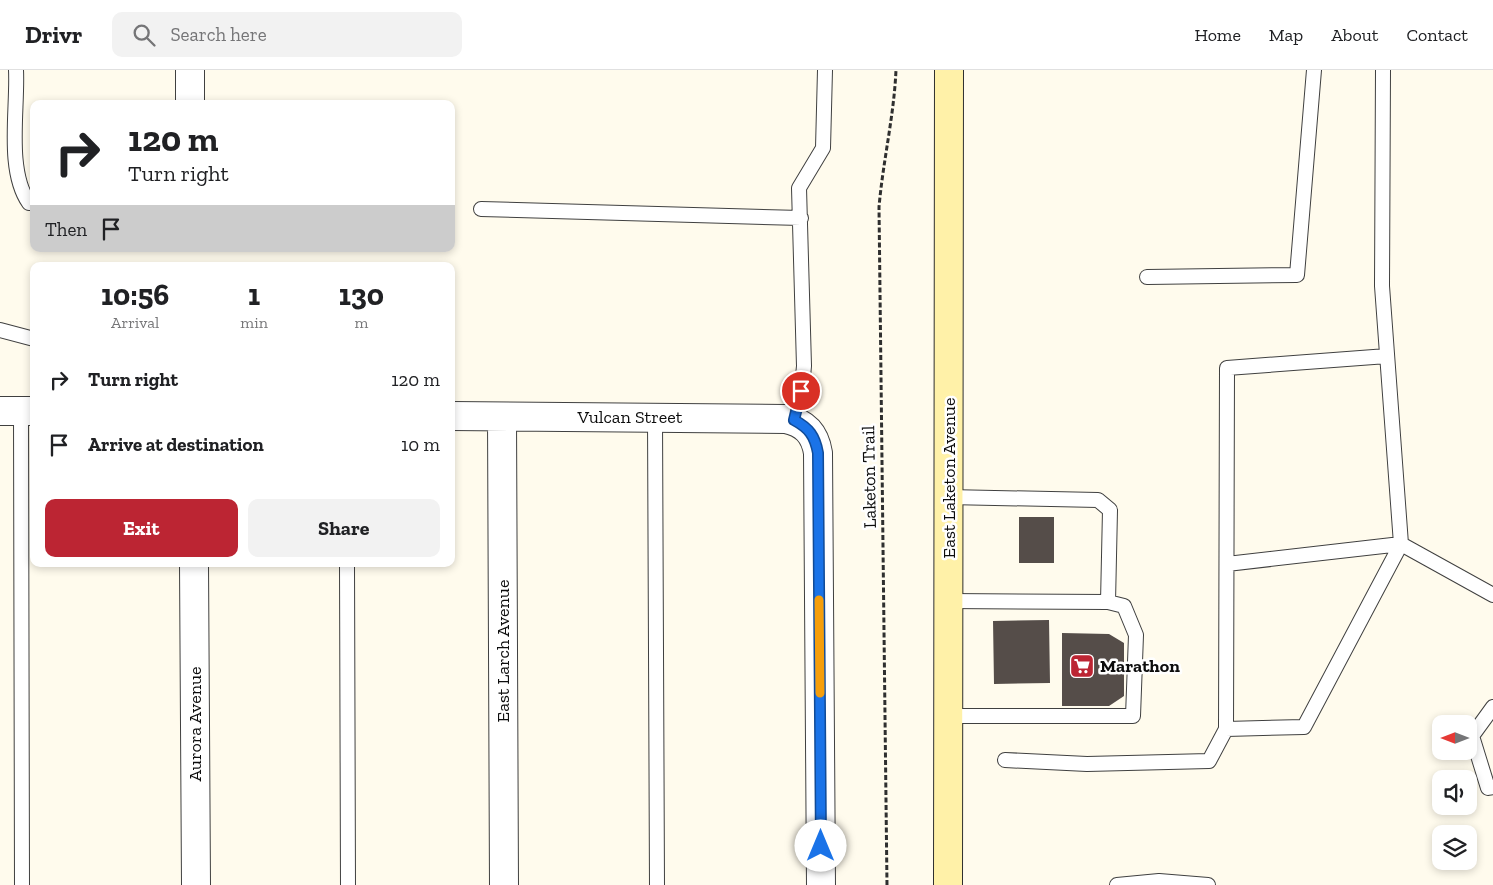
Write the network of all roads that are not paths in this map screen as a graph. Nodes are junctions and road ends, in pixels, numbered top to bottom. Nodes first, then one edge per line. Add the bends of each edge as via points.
1 (16, 70) edge
2 (190, 70) edge
3 (825, 70) edge
4 (949, 70) edge
5 (1314, 70) edge
6 (1383, 70) edge
7 (190, 100) edge
8 (30, 203) edge
9 (481, 209) dead end
10 (800, 218) junction
11 (1146, 277) dead end
12 (0, 330) edge
13 (30, 338) edge
14 (1387, 356) junction
15 (18, 411) edge
16 (455, 416) edge
17 (502, 416) junction
18 (655, 418) junction
19 (801, 424) junction
20 (948, 497) junction
21 (1401, 544) junction
22 (1227, 564) junction
23 (194, 567) edge
24 (347, 567) edge
25 (1493, 596) edge
26 (948, 601) junction
27 (1108, 602) junction
28 (1493, 707) edge
29 (948, 716) junction
30 (1226, 730) junction
31 (1005, 760) dead end
32 (1493, 787) edge
33 (22, 885) edge
34 (196, 885) edge
35 (348, 885) edge
36 (504, 885) edge
37 (657, 885) edge
38 (821, 885) edge
39 (948, 885) edge
40 (1117, 885) edge
41 (1208, 885) edge

1 - 8 lane via 16,167 22,192
2 - 7 street
3 - 10 lane via 823,148 799,188
4 - 20 main road, East Laketon Avenue
5 - 11 lane via 1297,275
6 - 14 lane via 1382,286
9 - 10 lane
10 - 19 lane via 804,366
12 - 13 lane
14 - 21 lane
14 - 22 lane via 1227,368
15 - 33 lane
16 - 17 street, Vulcan Street
17 - 18 street, Vulcan Street
17 - 36 street, East Larch Avenue
18 - 19 street, Vulcan Street
18 - 37 lane
19 - 38 street via 816,443 818,453
20 - 26 main road, East Laketon Avenue
20 - 27 lane via 1098,500 1110,510
21 - 22 lane
21 - 25 lane
21 - 30 lane via 1304,728
22 - 30 lane
23 - 34 street, Aurora Avenue
24 - 35 lane
26 - 27 lane
26 - 29 main road, East Laketon Avenue
27 - 29 lane via 1124,606 1136,635 1133,716
28 - 32 lane via 1472,736 1488,788
29 - 39 main road, East Laketon Avenue
30 - 31 lane via 1209,761 1087,764
40 - 41 lane via 1159,881

